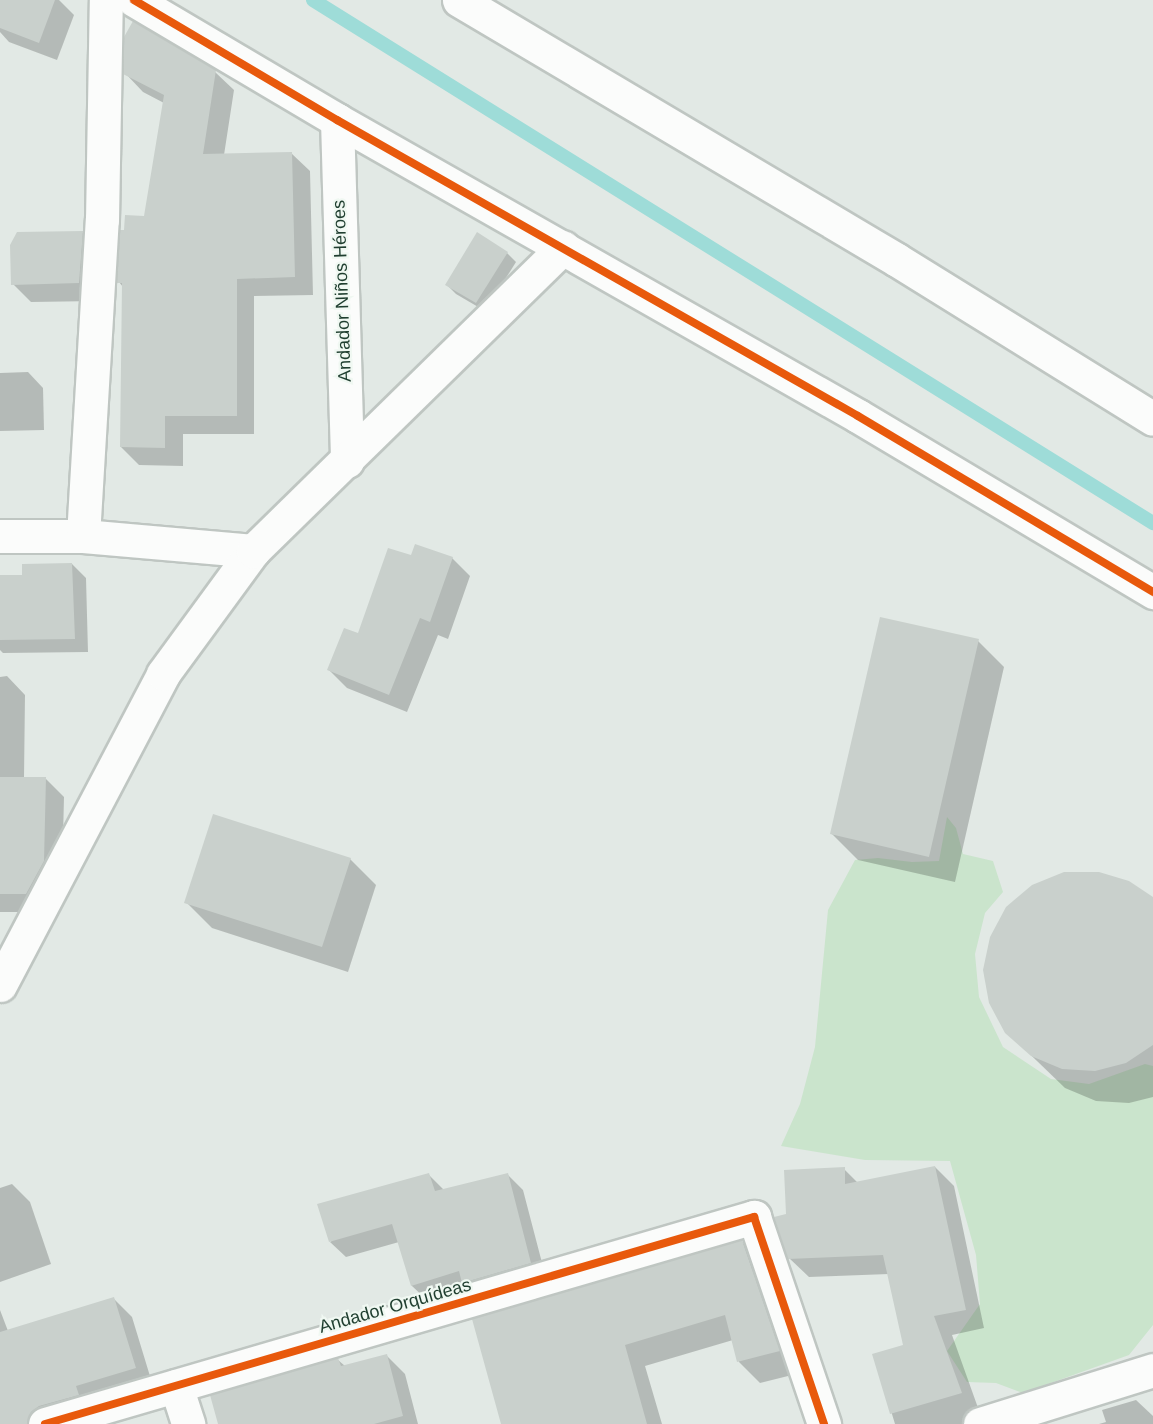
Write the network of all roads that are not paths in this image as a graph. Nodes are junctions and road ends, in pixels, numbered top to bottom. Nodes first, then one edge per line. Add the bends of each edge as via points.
1 (106, 0) edge
2 (134, 0) edge
3 (459, 0) edge
4 (337, 120) junction
5 (563, 247) junction
6 (1153, 419) edge
7 (347, 461) junction
8 (0, 536) edge
9 (83, 536) junction
10 (253, 551) junction
11 (1153, 592) edge
12 (0, 985) edge
13 (1153, 1370) edge
14 (176, 1386) junction
15 (45, 1424) edge
16 (188, 1424) edge
17 (824, 1424) edge
18 (980, 1424) edge

1 - 9 street via 102,220
2 - 4 street
3 - 6 street via 897,260
4 - 5 street
4 - 7 street, Andador Niños Héroes
5 - 7 street
5 - 11 street via 858,416
7 - 10 street
8 - 9 street
9 - 10 street
10 - 12 street via 163,674
13 - 18 street
14 - 15 street, Andador Orquídeas
14 - 16 street
14 - 17 street, Andador Orquídeas via 754,1217

